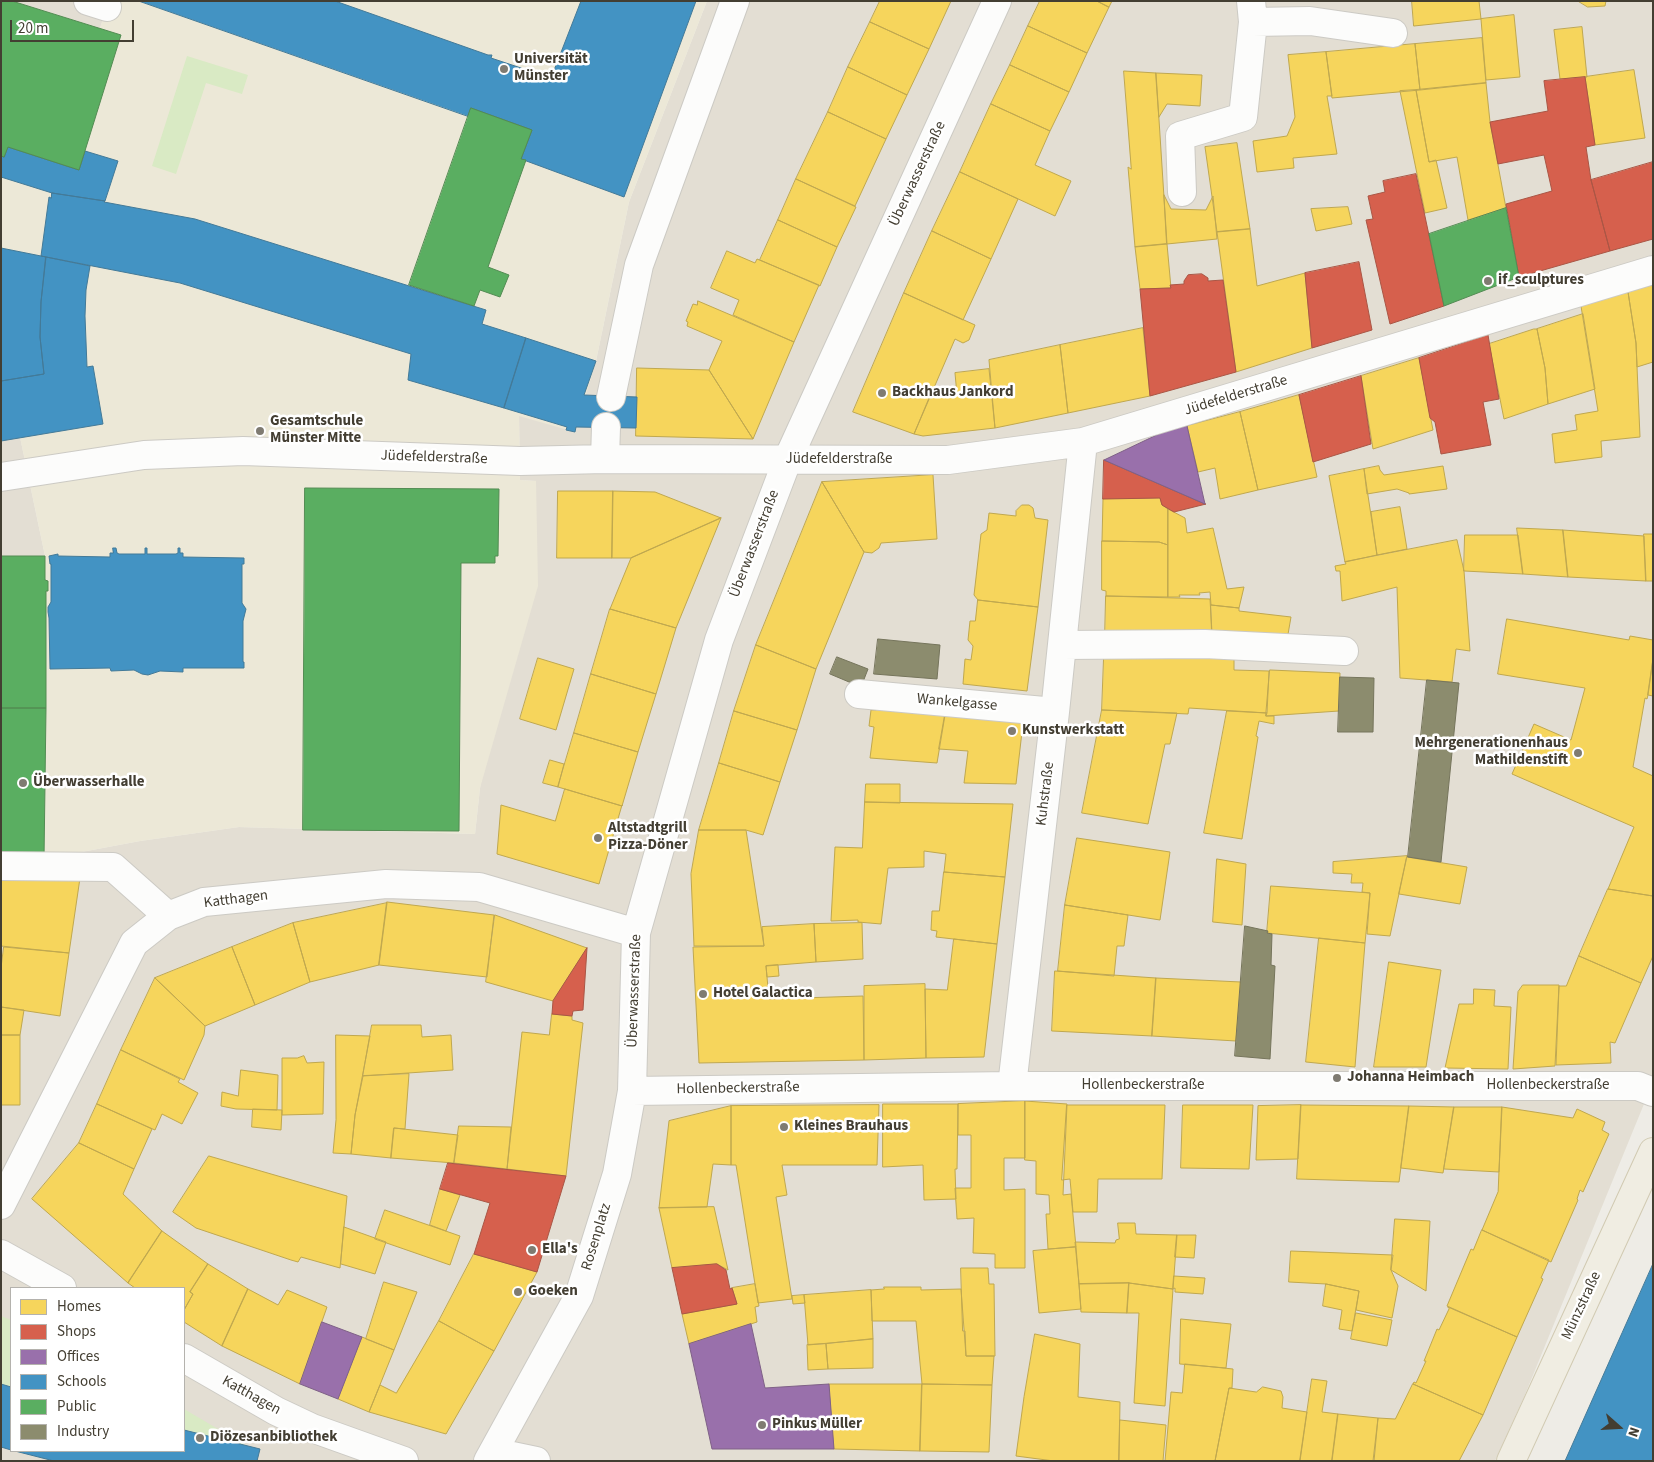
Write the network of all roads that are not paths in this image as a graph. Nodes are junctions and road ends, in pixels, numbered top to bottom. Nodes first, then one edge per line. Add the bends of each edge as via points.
1 (735, 1) edge
2 (997, 1) edge
3 (1312, 11) edge
4 (1252, 12) edge
5 (1393, 33) dead end
6 (1182, 192) dead end
7 (1653, 270) edge
8 (611, 398) dead end
9 (606, 427) dead end
10 (1083, 442) junction
11 (605, 459) junction
12 (786, 460) junction
13 (14, 474) edge
14 (1062, 645) junction
15 (1344, 651) dead end
16 (859, 694) dead end
17 (1056, 712) junction
18 (1, 866) edge
19 (168, 916) junction
20 (636, 933) junction
21 (1012, 1086) junction
22 (632, 1091) junction
23 (1653, 1092) edge
24 (1653, 1152) edge
25 (1, 1205) edge
26 (1, 1254) edge
27 (60, 1287) edge
28 (185, 1359) edge
29 (490, 1456) edge
30 (404, 1461) edge
31 (536, 1461) edge
32 (1511, 1461) edge

1 - 8 street via 638,266
2 - 12 street, Überwasserstraße
3 - 4 street
3 - 5 street
4 - 6 street via 1243,117 1180,136
7 - 10 street, Jüdefelderstraße
9 - 11 street
10 - 12 street, Jüdefelderstraße via 948,460
10 - 14 street, Kuhstraße
11 - 12 street, Jüdefelderstraße
11 - 13 street, Jüdefelderstraße via 520,461 242,451 144,455
12 - 20 street, Überwasserstraße via 719,640
14 - 15 street via 1205,644
14 - 17 street, Kuhstraße
16 - 17 street, Wankelgasse
17 - 21 street, Kuhstraße
18 - 19 street via 113,867
19 - 20 street, Katthagen via 204,902 386,884 479,887
19 - 25 street, Katthagen via 134,943
20 - 22 street, Überwasserstraße
21 - 22 street, Hollenbeckerstraße
21 - 23 street, Hollenbeckerstraße via 1638,1086
22 - 29 street, Rosenplatz via 616,1174 579,1296
24 - 32 main road, Münzstraße
26 - 27 street
28 - 30 street, Katthagen via 312,1428
29 - 31 street, Rosenplatz

